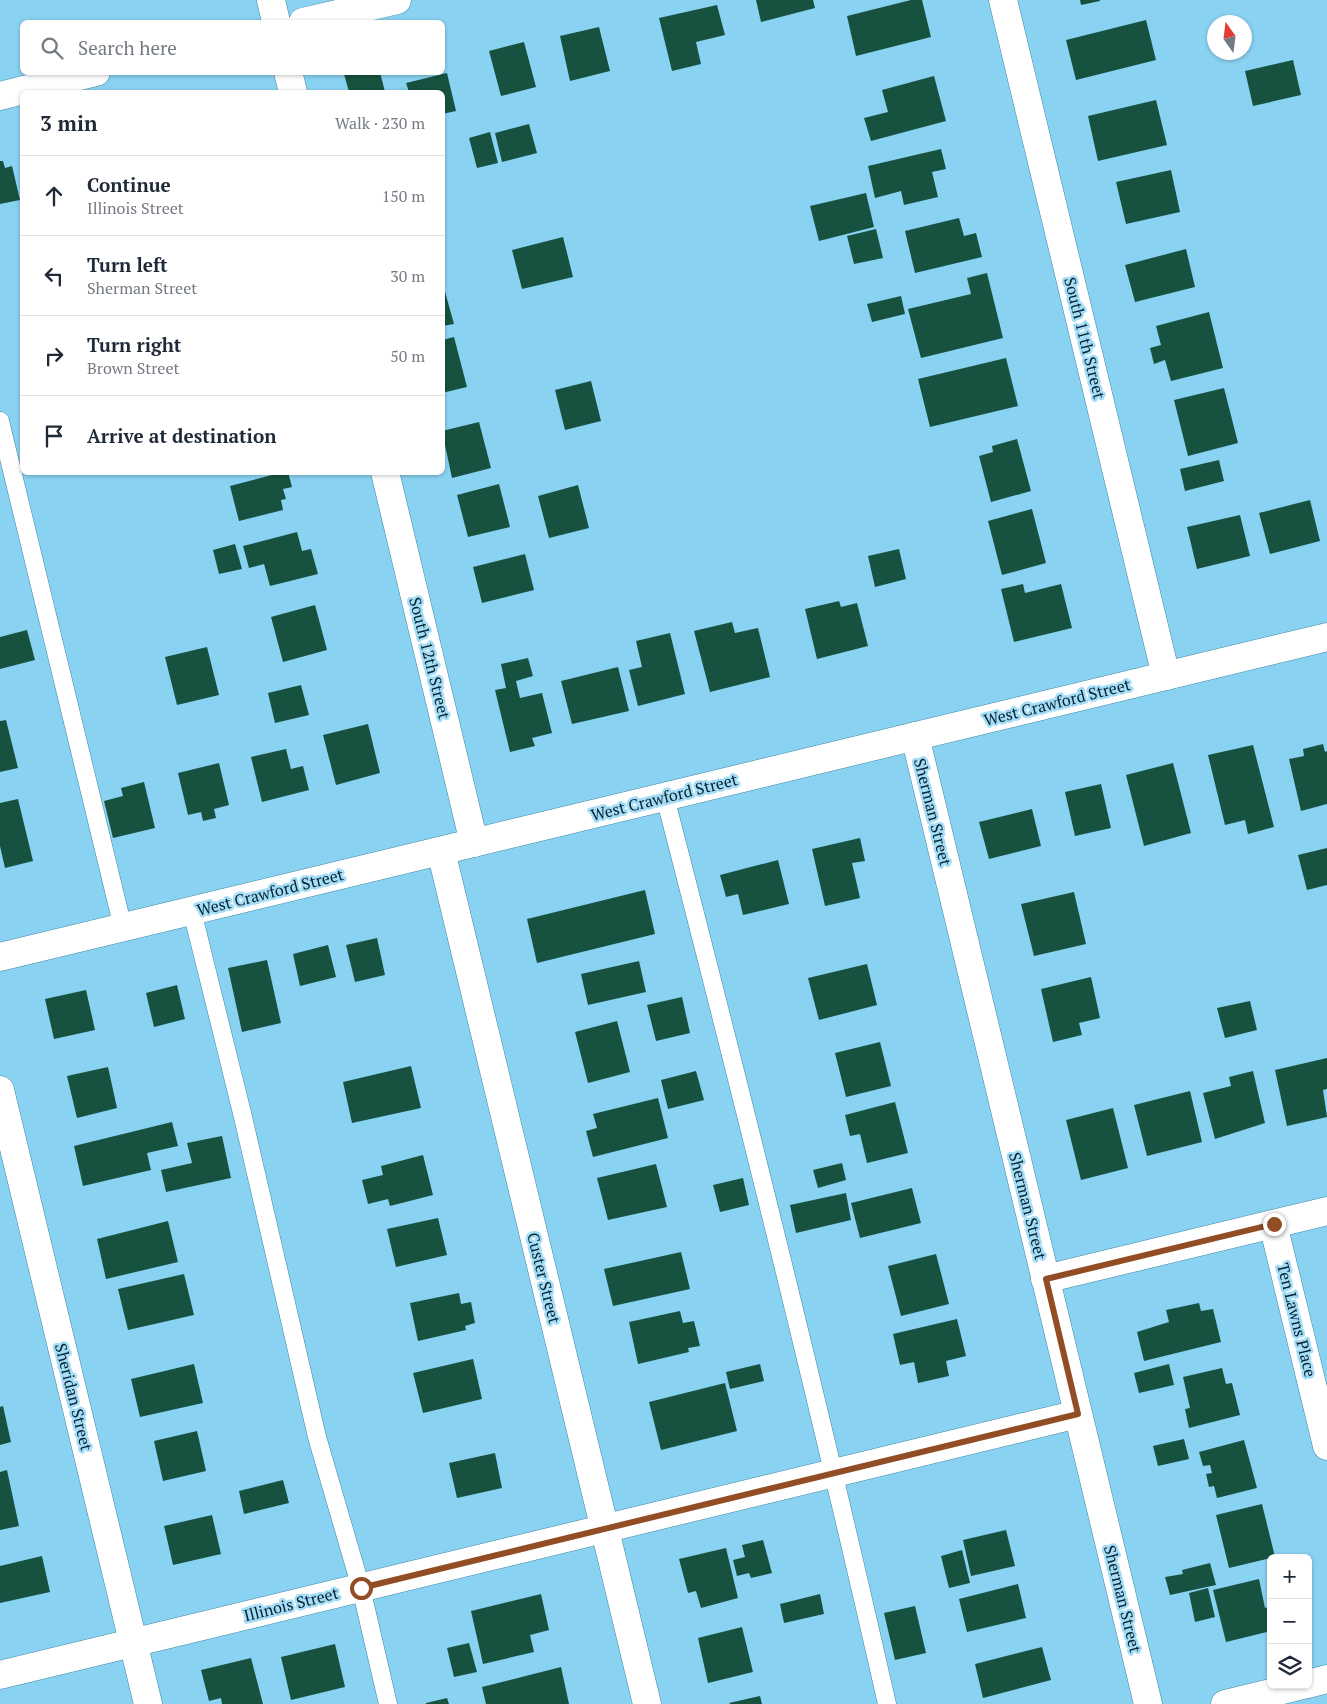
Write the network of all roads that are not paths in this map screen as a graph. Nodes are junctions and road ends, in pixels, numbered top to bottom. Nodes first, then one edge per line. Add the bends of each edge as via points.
1 (270, 0) edge
2 (397, 0) edge
3 (1003, 0) edge
4 (275, 20) edge
5 (312, 20) edge
6 (84, 75) edge
7 (289, 75) edge
8 (24, 90) edge
9 (292, 90) edge
10 (20, 91) edge
11 (0, 96) edge
12 (0, 421) edge
13 (386, 475) edge
14 (1327, 637) edge
15 (1166, 676) junction
16 (914, 736) junction
17 (665, 797) junction
18 (474, 843) junction
19 (441, 851) junction
20 (192, 911) junction
21 (123, 928) junction
22 (0, 957) edge
23 (0, 1090) edge
24 (1327, 1211) edge
25 (1274, 1224) junction
26 (1046, 1279) junction
27 (1078, 1414) junction
28 (1327, 1446) edge
29 (835, 1473) junction
30 (605, 1528) junction
31 (361, 1588) junction
32 (134, 1642) junction
33 (0, 1675) edge
34 (1327, 1680) edge
35 (1312, 1683) edge
36 (1287, 1689) edge
37 (148, 1704) edge
38 (388, 1704) edge
39 (647, 1704) edge
40 (887, 1704) edge
41 (1148, 1704) edge
42 (1226, 1704) edge

1 - 4 street
2 - 5 street
3 - 15 street, South 11th Street
6 - 8 street
7 - 9 street
10 - 11 street
12 - 21 lane
13 - 18 street, South 12th Street
14 - 15 street, West Crawford Street
15 - 16 street, West Crawford Street
16 - 17 street, West Crawford Street
16 - 26 street, Sherman Street
17 - 18 street, West Crawford Street
17 - 29 lane via 756,1146
18 - 19 street, West Crawford Street
19 - 20 street, West Crawford Street
19 - 30 street, Custer Street
20 - 21 street, West Crawford Street
20 - 31 lane via 317,1437
21 - 22 street, West Crawford Street
23 - 32 street, Sheridan Street
24 - 25 street
25 - 26 street
25 - 28 street, Ten Lawns Place
26 - 27 street, Sherman Street
27 - 29 street, Illinois Street
27 - 41 street, Sherman Street
29 - 30 street, Illinois Street
29 - 40 lane
30 - 31 street, Illinois Street
30 - 39 street, Custer Street
31 - 32 street, Illinois Street
31 - 38 lane
32 - 33 street, Illinois Street
32 - 37 street, Sheridan Street
34 - 35 street
36 - 42 street

